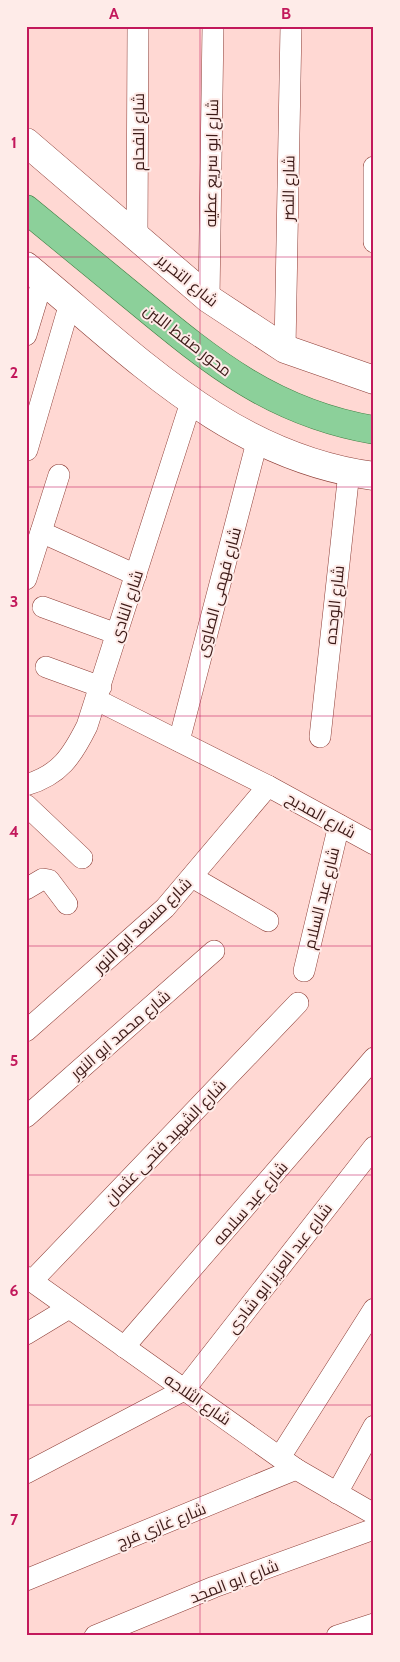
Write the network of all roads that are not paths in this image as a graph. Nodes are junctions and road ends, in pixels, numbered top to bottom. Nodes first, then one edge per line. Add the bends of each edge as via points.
1 (138, 26) edge
2 (213, 26) edge
3 (291, 26) edge
4 (26, 142) edge
5 (374, 167) edge
6 (26, 209) edge
7 (373, 230) edge
8 (26, 232) edge
9 (138, 237) junction
10 (34, 273) edge
11 (209, 299) junction
12 (70, 303) junction
13 (26, 335) edge
14 (285, 349) junction
15 (374, 380) edge
16 (191, 402) junction
17 (374, 430) edge
18 (257, 442) junction
19 (374, 445) edge
20 (27, 450) edge
21 (361, 474) edge
22 (59, 475) dead end
23 (41, 532) junction
24 (136, 576) junction
25 (26, 579) edge
26 (43, 607) dead end
27 (117, 634) junction
28 (46, 667) dead end
29 (99, 693) junction
30 (320, 737) dead end
31 (178, 741) junction
32 (26, 786) edge
33 (268, 786) junction
34 (26, 805) edge
35 (339, 825) junction
36 (374, 844) edge
37 (82, 858) dead end
38 (192, 877) junction
39 (26, 889) edge
40 (67, 904) dead end
41 (268, 921) dead end
42 (214, 951) dead end
43 (304, 972) dead end
44 (298, 1003) dead end
45 (26, 1031) edge
46 (374, 1058) edge
47 (26, 1117) edge
48 (374, 1147) edge
49 (29, 1279) edge
50 (69, 1308) junction
51 (374, 1309) edge
52 (26, 1334) edge
53 (124, 1347) junction
54 (184, 1390) junction
55 (374, 1426) edge
56 (288, 1463) junction
57 (26, 1473) edge
58 (337, 1492) junction
59 (374, 1514) edge
60 (374, 1529) edge
61 (26, 1580) edge
62 (374, 1624) edge
63 (95, 1636) edge
64 (337, 1636) edge

1 - 9 street, شارع الفحام
2 - 11 street, شارع ابو سريع عطيه
3 - 14 street, شارع النصر
4 - 9 street, شارع التحرير
5 - 7 street
6 - 17 main road, محور صفط اللبن via 195,348 242,381 293,407 347,425
8 - 19 main road, محور صفط اللبن via 187,365 237,397 290,422 346,440
9 - 11 street, شارع التحرير
10 - 12 street
10 - 13 street
11 - 14 street, شارع التحرير
12 - 16 street
12 - 20 street
14 - 15 street, شارع التحرير
16 - 18 street
16 - 24 street, شارع النادى
18 - 21 street via 302,460
18 - 31 street, شارع فهمى الصاوى
21 - 30 street, شارع الوحده
22 - 23 street
23 - 24 street
23 - 25 street
24 - 27 street, شارع النادى
26 - 27 street
27 - 29 street, شارع النادى
28 - 29 street, شارع المدبح
29 - 31 street, شارع المدبح
29 - 32 street, شارع النادى via 74,752 58,769
31 - 33 street, شارع المدبح
33 - 35 street, شارع المدبح
33 - 38 street, شارع مسعد ابو النور
34 - 37 street
35 - 36 street, شارع المدبح
35 - 43 street, شارع عبد السلام
38 - 41 street
38 - 45 street, شارع مسعد ابو النور via 139,932
39 - 40 street via 43,879 49,880
42 - 47 street, شارع محمد ابو النور
44 - 49 street, شارع الشهيد فتحى عثمان
46 - 53 street, شارع عيد سلامه
48 - 54 street, شارع عبد العزيز ابو شادى
49 - 50 street, شارع الثلاجه
50 - 52 street
50 - 53 street, شارع الثلاجه
51 - 56 street
53 - 54 street, شارع الثلاجه
54 - 56 street, شارع الثلاجه
54 - 57 street
55 - 58 street
56 - 58 street, شارع الثلاجه
56 - 61 street, شارع غازي فرج
58 - 59 street, شارع الثلاجه
60 - 63 street, شارع ابو المجد via 214,1587
62 - 64 street

